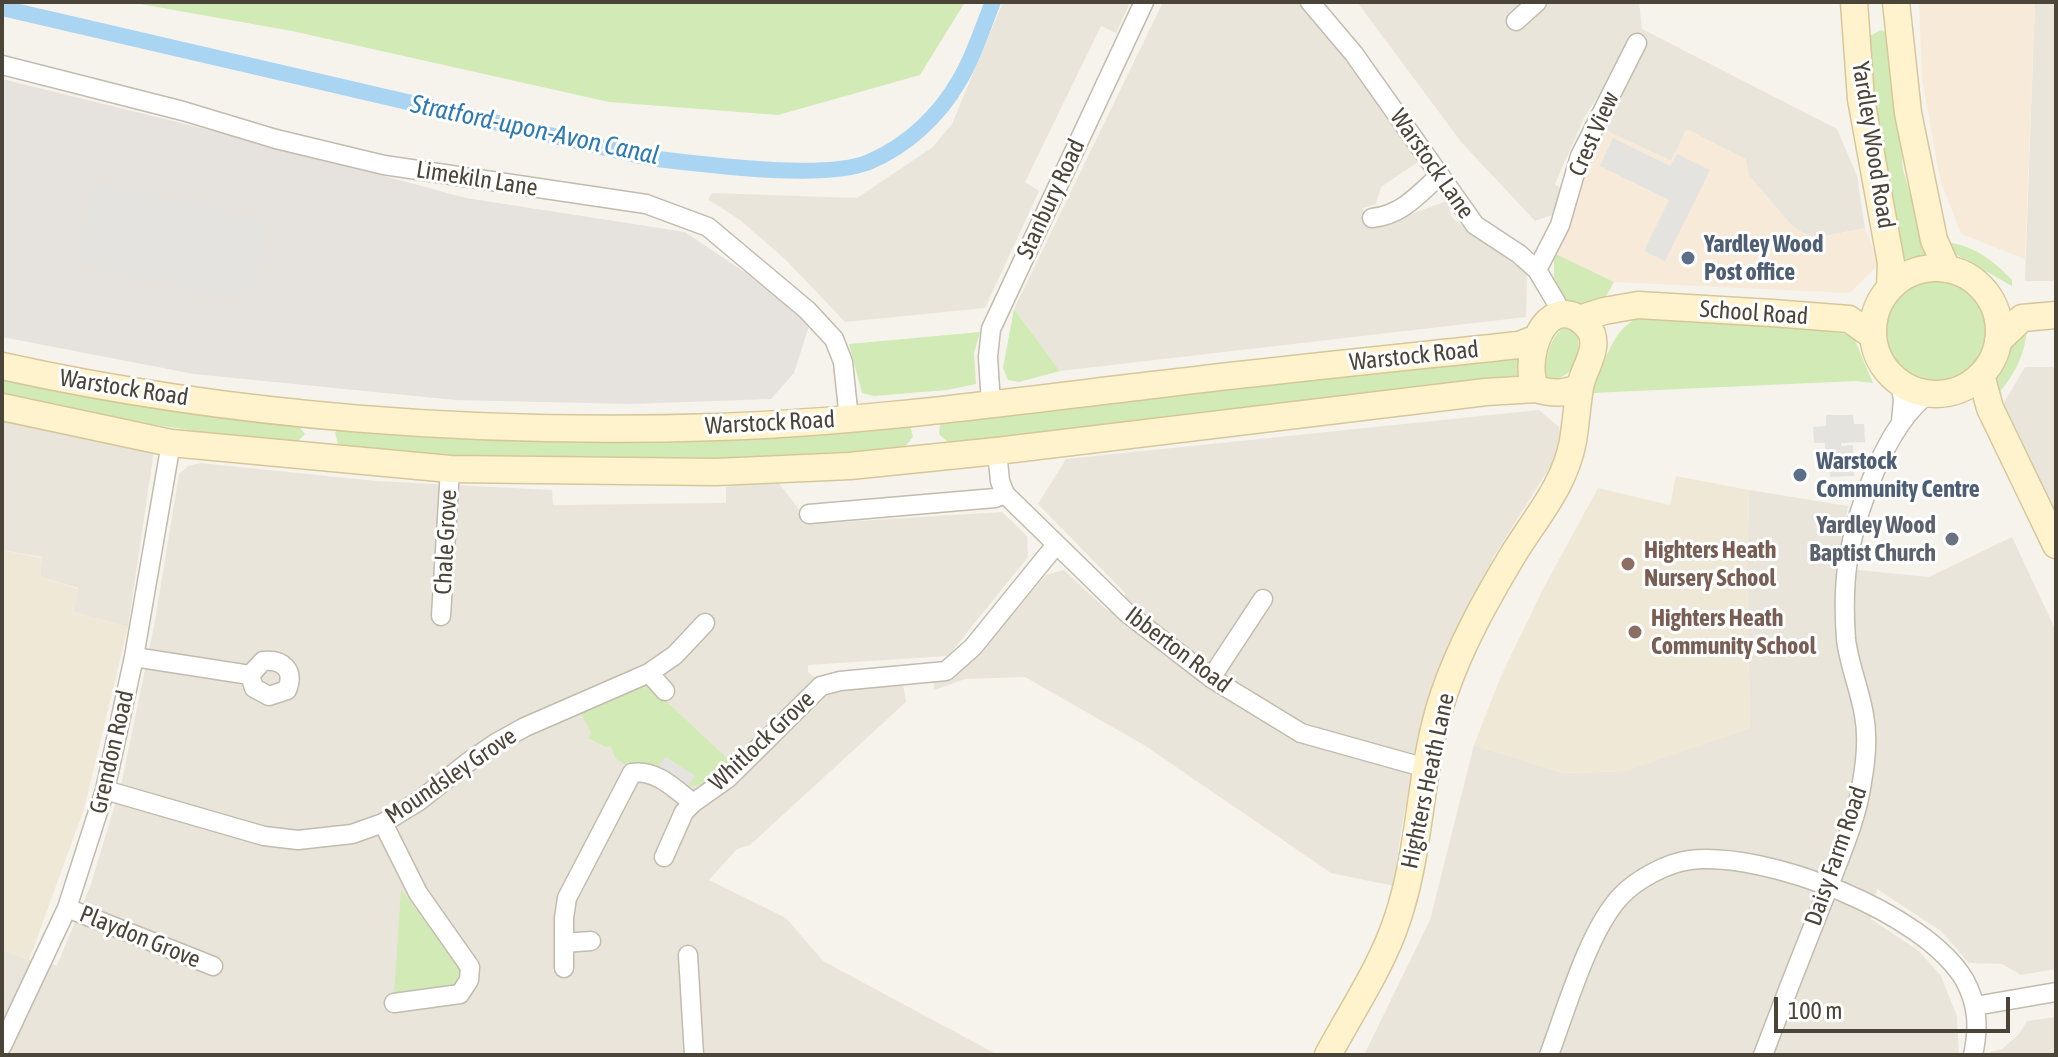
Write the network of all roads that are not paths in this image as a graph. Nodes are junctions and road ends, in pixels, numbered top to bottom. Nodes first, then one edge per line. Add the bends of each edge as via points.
1 (1144, 2) edge
2 (1310, 2) edge
3 (1537, 2) edge
4 (1898, 10) edge
5 (1855, 14) edge
6 (1516, 21) dead end
7 (1637, 43) dead end
8 (2, 65) edge
9 (1440, 175) junction
10 (1372, 218) dead end
11 (1947, 269) junction
12 (1537, 270) junction
13 (1985, 291) junction
14 (1884, 297) junction
15 (1659, 307) junction
16 (2050, 315) edge
17 (1570, 317) junction
18 (1849, 319) junction
19 (1873, 336) junction
20 (1537, 338) junction
21 (1998, 341) junction
22 (1593, 348) junction
23 (2, 366) edge
24 (1981, 375) junction
25 (1900, 383) junction
26 (1580, 387) junction
27 (1545, 392) junction
28 (1941, 393) junction
29 (991, 404) junction
30 (2, 407) edge
31 (1990, 408) junction
32 (922, 413) junction
33 (319, 414) junction
34 (849, 419) junction
35 (1901, 422) junction
36 (1575, 425) junction
37 (171, 443) junction
38 (997, 451) junction
39 (314, 457) junction
40 (926, 458) junction
41 (450, 469) junction
42 (1005, 494) junction
43 (809, 514) dead end
44 (2056, 545) edge
45 (1055, 546) junction
46 (1263, 599) dead end
47 (441, 616) dead end
48 (705, 623) dead end
49 (134, 657) junction
50 (649, 673) junction
51 (250, 675) dead end
52 (1211, 678) junction
53 (665, 691) dead end
54 (1426, 768) junction
55 (105, 790) junction
56 (693, 803) junction
57 (383, 823) junction
58 (664, 857) dead end
59 (1829, 885) junction
60 (67, 908) junction
61 (591, 941) dead end
62 (564, 943) junction
63 (688, 955) dead end
64 (213, 966) dead end
65 (564, 968) dead end
66 (2056, 992) edge
67 (1975, 1006) junction
68 (406, 1009) dead end
69 (2, 1046) edge
70 (694, 1055) edge
71 (1328, 1055) edge
72 (1549, 1055) edge
73 (1763, 1055) edge
74 (1973, 1055) edge

1 - 29 street, Stanbury Road via 993,323 988,357
2 - 9 street, Warstock Lane
3 - 6 street
4 - 5 street via 1878,17
4 - 11 street, Yardley Wood Road via 1908,113 1934,240
5 - 14 street, Yardley Wood Road via 1861,99 1891,263
7 - 12 street, Crest View via 1580,156 1560,225
8 - 34 street, Limekiln Lane via 384,165 646,204 708,227 834,339 843,362
9 - 10 street via 1404,208
9 - 12 street, Warstock Lane via 1475,225
11 - 13 street via 1966,275
11 - 14 street via 1920,270 1901,279
12 - 17 street, Warstock Lane
13 - 16 street
13 - 21 street via 1998,318
14 - 18 street, School Road
14 - 19 street
15 - 17 street, School Road via 1638,305
15 - 18 street, School Road
15 - 22 street, School Road via 1628,317
16 - 21 street via 2022,318
17 - 20 street via 1546,322
17 - 22 street via 1592,334
18 - 19 street
19 - 25 street via 1880,361
20 - 27 street via 1530,362 1532,382
20 - 29 street, Warstock Road via 1519,345
21 - 24 street
22 - 26 street
23 - 33 street, Warstock Road via 171,397
24 - 28 street
24 - 31 street
25 - 28 street
25 - 35 street, Daisy Farm Road
26 - 27 street
26 - 36 street, Highters Heath Lane
27 - 36 street
27 - 38 street, Warstock Road via 1486,392
28 - 31 street
28 - 35 street, Daisy Farm Road via 1912,408
29 - 32 street, Warstock Road
30 - 37 street, Warstock Road
31 - 44 street
32 - 34 street, Warstock Road
32 - 40 street
33 - 34 street, Warstock Road via 586,428
33 - 39 street
35 - 59 street, Daisy Farm Road via 1856,526 1848,561 1847,642 1865,717 1866,750 1862,785
36 - 54 street, Highters Heath Lane via 1562,479 1471,631 1444,695
37 - 39 street, Warstock Road
37 - 49 street, Grendon Road
38 - 40 street, Warstock Road
38 - 42 street
39 - 41 street, Warstock Road
40 - 41 street, Warstock Road via 716,472
41 - 47 street, Chale Grove
42 - 43 street via 838,502
42 - 45 street, Ibberton Road
45 - 52 street, Ibberton Road via 1127,613
45 - 56 street, Whitlock Grove via 946,671 821,686 727,779
46 - 52 street
48 - 50 street, Moundsley Grove
49 - 51 street
49 - 55 street, Grendon Road
50 - 53 street
50 - 57 street, Moundsley Grove via 496,743
52 - 54 street, Ibberton Road via 1301,733
54 - 71 street, Highters Heath Lane via 1397,920
55 - 57 street, Moundsley Grove via 264,836 324,839
55 - 60 street, Grendon Road
56 - 58 street
56 - 62 street, Whitlock Grove via 662,779 644,771 632,773 567,898
57 - 68 street via 418,893 470,967 460,994
59 - 67 street via 1935,945 1964,979
59 - 72 street via 1769,865 1722,858 1686,860 1652,873 1622,894 1601,921
59 - 73 street, Daisy Farm Road
60 - 64 street, Playdon Grove
60 - 69 street, Grendon Road
61 - 62 street
62 - 65 street, Whitlock Grove
63 - 70 street
66 - 67 street
67 - 74 street via 1979,1027

